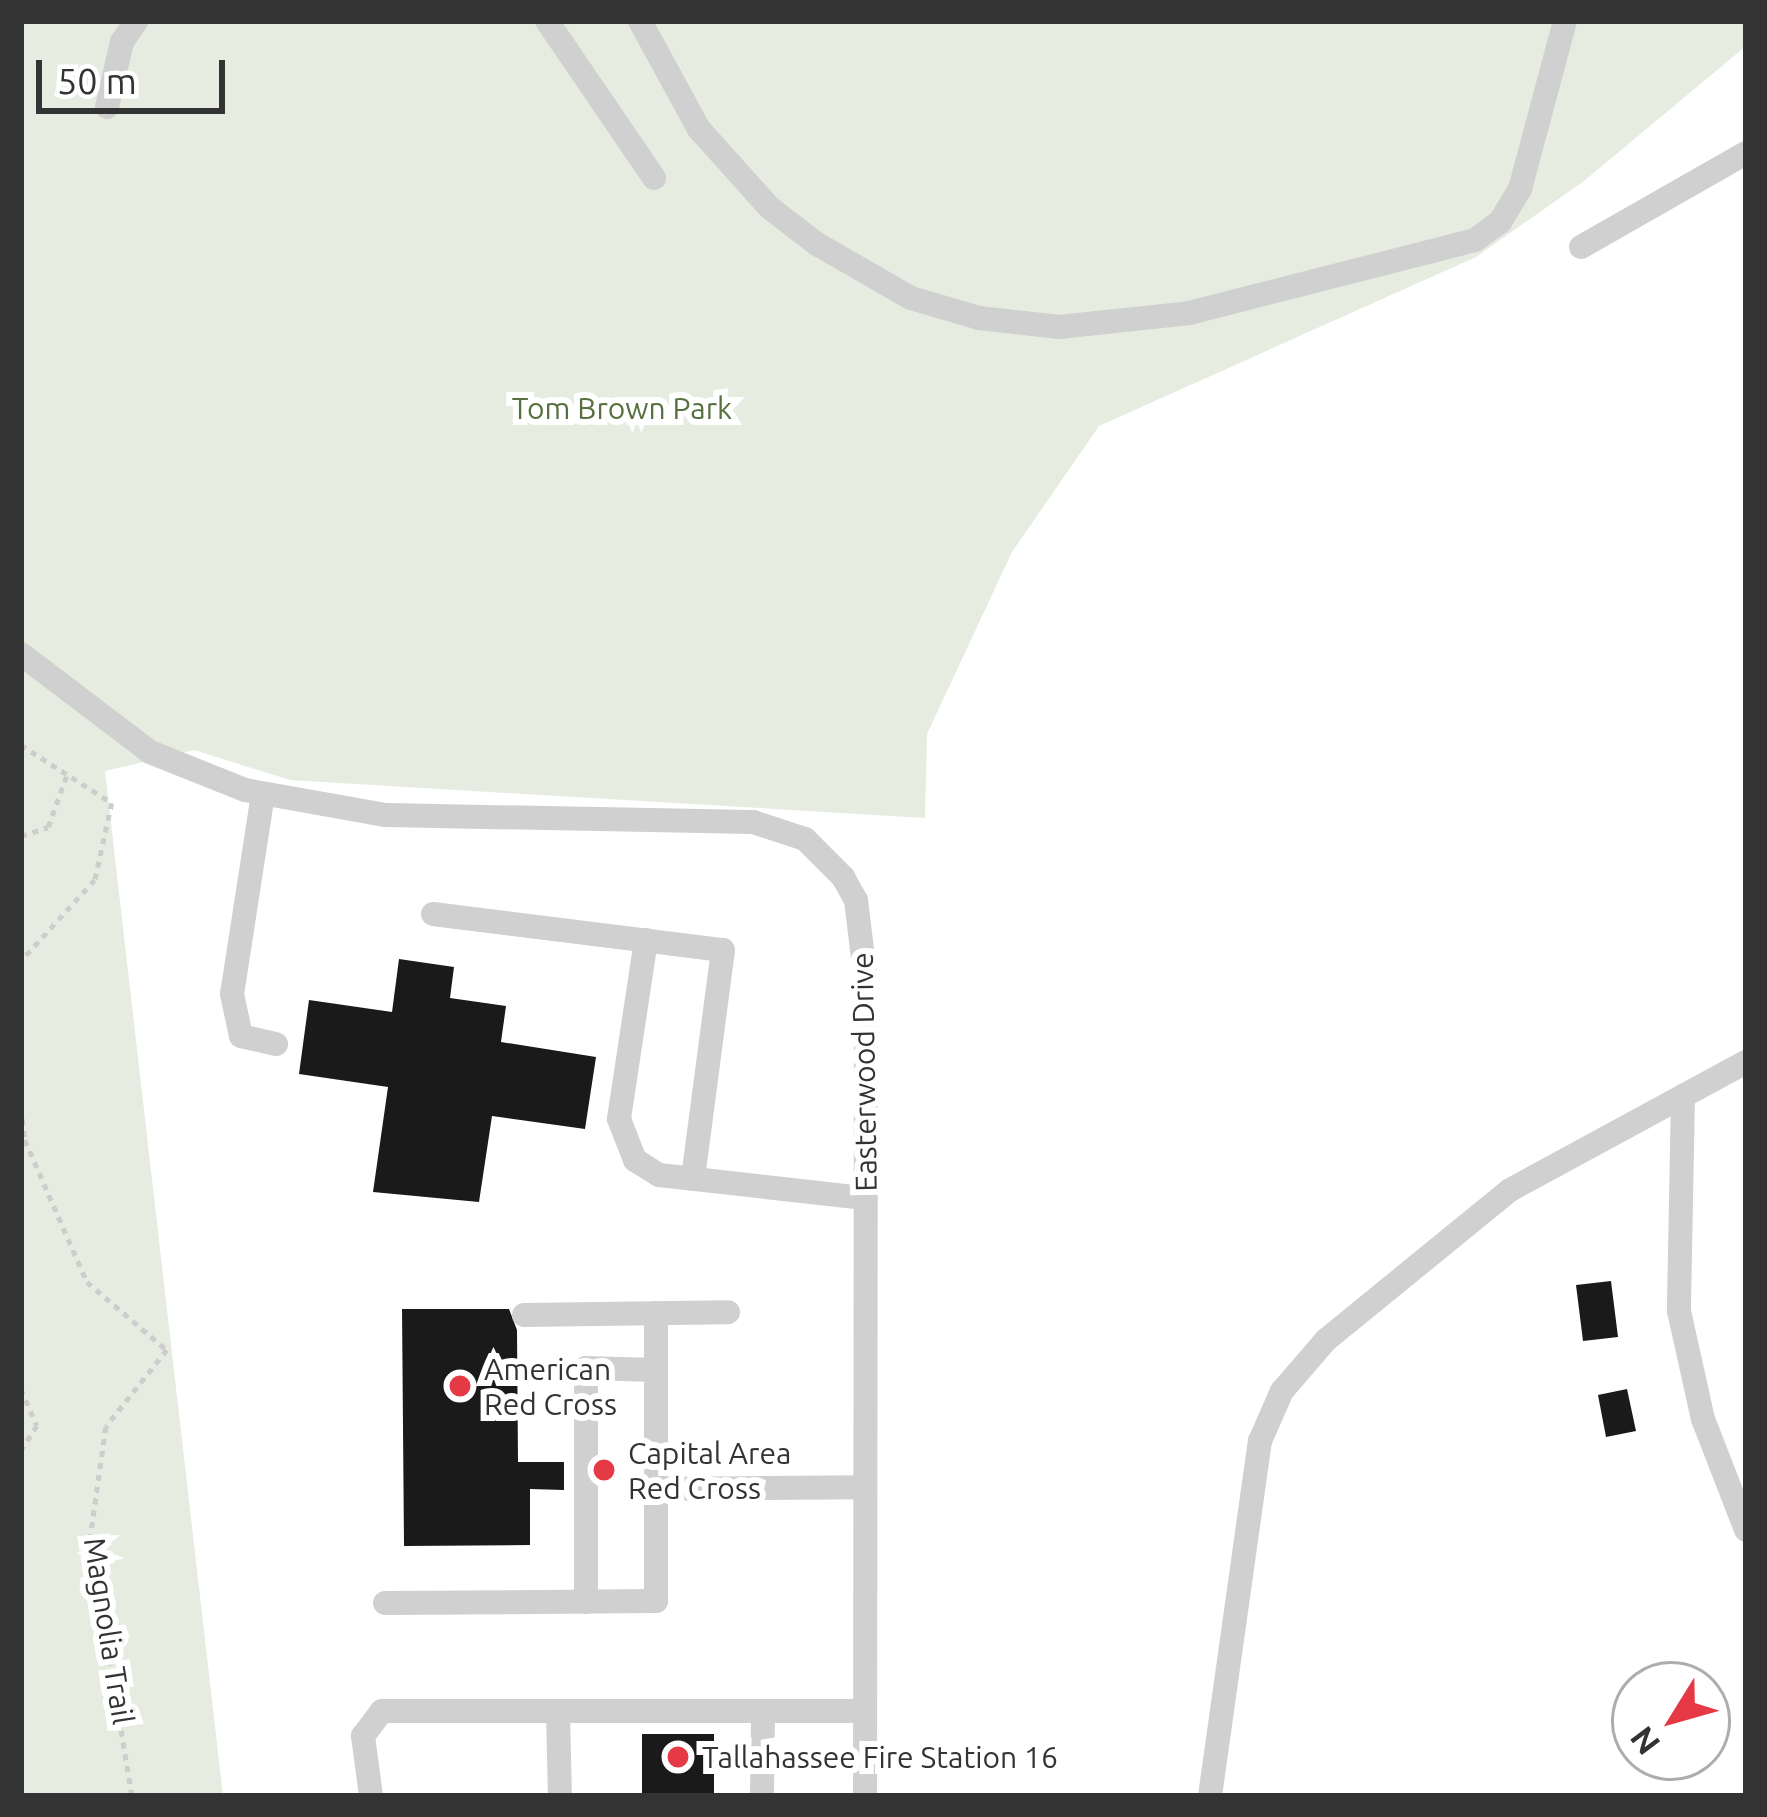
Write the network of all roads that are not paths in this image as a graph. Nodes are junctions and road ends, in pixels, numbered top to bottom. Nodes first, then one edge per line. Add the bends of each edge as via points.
1 (136, 21) edge
2 (547, 21) edge
3 (640, 21) edge
4 (1565, 21) edge
5 (107, 107) dead end
6 (1746, 153) edge
7 (654, 178) dead end
8 (1581, 247) dead end
9 (21, 655) edge
10 (263, 794) junction
11 (433, 914) dead end
12 (646, 940) junction
13 (277, 1044) dead end
14 (1746, 1062) edge
15 (1683, 1096) junction
16 (693, 1179) junction
17 (866, 1198) junction
18 (728, 1312) dead end
19 (656, 1313) junction
20 (524, 1315) dead end
21 (656, 1370) junction
22 (865, 1487) junction
23 (656, 1489) junction
24 (1746, 1530) edge
25 (586, 1602) junction
26 (385, 1603) dead end
27 (558, 1711) junction
28 (763, 1711) junction
29 (865, 1711) junction
30 (371, 1796) edge
31 (560, 1796) edge
32 (762, 1796) edge
33 (865, 1796) edge
34 (1210, 1796) edge

1 - 5 street via 122,42
2 - 7 street
3 - 4 street via 699,129 770,208 817,244 911,298 979,318 1059,327 1189,313 1475,240 1500,222 1520,189 1552,94
6 - 8 street
9 - 10 street, Easterwood Drive via 150,752
10 - 13 street via 232,994 241,1036
10 - 17 street, Easterwood Drive via 386,815 753,822 806,838 843,878 862,929
11 - 12 street
12 - 16 street via 619,1119 635,1160 659,1175
12 - 16 street via 723,950
14 - 15 street
15 - 24 street via 1679,1311 1703,1419
15 - 34 street via 1510,1190 1342,1326 1282,1391 1260,1441
16 - 17 street
17 - 22 street, Easterwood Drive
18 - 19 street
19 - 20 street
19 - 21 street
21 - 23 street
21 - 25 street via 586,1368
22 - 23 street
22 - 29 street, Easterwood Drive
23 - 25 street via 656,1601
25 - 26 street
27 - 28 street
27 - 30 street via 372,1715 362,1736
27 - 31 street
28 - 29 street
28 - 32 street
29 - 33 street, Easterwood Drive

